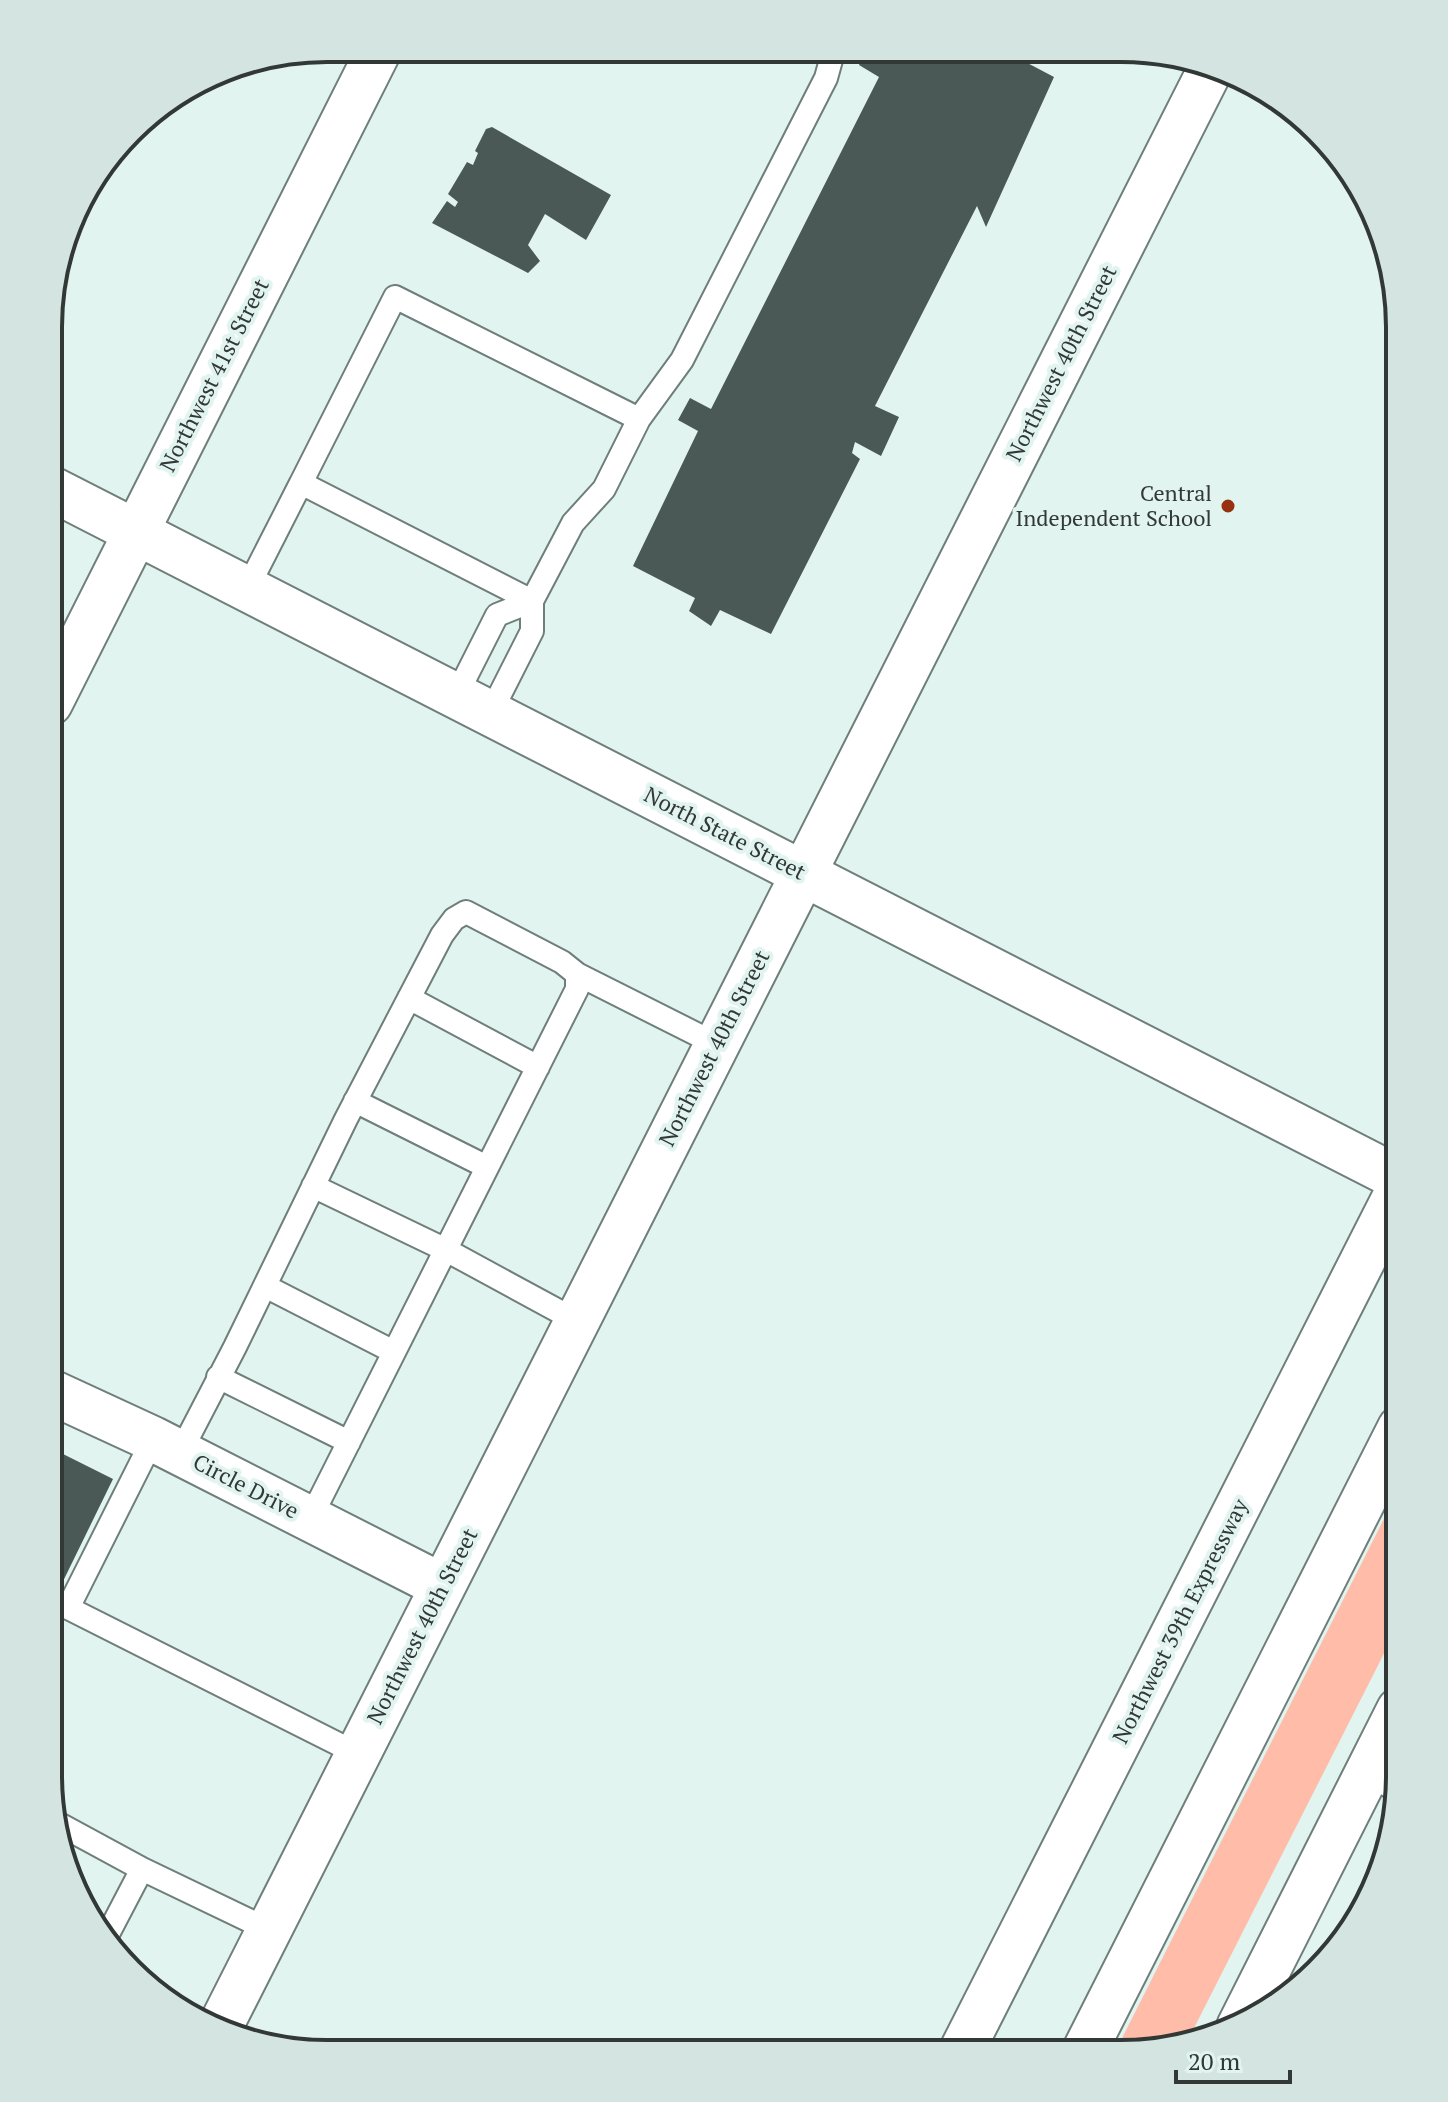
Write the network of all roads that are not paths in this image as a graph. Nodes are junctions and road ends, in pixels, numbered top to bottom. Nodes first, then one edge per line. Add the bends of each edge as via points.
1 (373, 62) edge
2 (830, 62) edge
3 (1207, 77) edge
4 (639, 419) junction
5 (301, 483) junction
6 (62, 494) edge
7 (135, 532) junction
8 (247, 589) junction
9 (532, 601) junction
10 (62, 679) edge
11 (473, 705) junction
12 (802, 873) junction
13 (577, 974) junction
14 (409, 998) junction
15 (716, 1044) junction
16 (538, 1067) junction
17 (355, 1101) junction
18 (487, 1167) junction
19 (1385, 1172) edge
20 (313, 1186) junction
21 (1385, 1216) edge
22 (446, 1250) junction
23 (265, 1286) junction
24 (575, 1320) junction
25 (394, 1352) junction
26 (218, 1377) junction
27 (62, 1397) edge
28 (349, 1442) junction
29 (167, 1446) junction
30 (1385, 1457) edge
31 (310, 1519) junction
32 (442, 1586) junction
33 (358, 1754) junction
34 (1383, 1783) edge
35 (67, 1829) edge
36 (142, 1869) junction
37 (111, 1928) edge
38 (269, 1930) junction
39 (1252, 2004) edge
40 (224, 2019) edge
41 (967, 2040) edge
42 (1090, 2040) edge

1 - 7 main road, Northwest 41st Street
2 - 4 lane via 682,360
3 - 12 main road, Northwest 40th Street
4 - 5 lane via 395,297
4 - 9 lane via 604,489 573,523
5 - 8 lane
5 - 9 lane
6 - 7 main road, North State Street
7 - 8 main road, North State Street
7 - 10 main road, Northwest 41st Street
8 - 11 main road, North State Street
9 - 11 lane via 532,631
9 - 11 lane via 497,615
11 - 12 main road, North State Street
12 - 15 main road, Northwest 40th Street
12 - 19 main road, North State Street
13 - 14 lane via 466,912 442,935
13 - 15 lane
13 - 16 lane via 577,989
14 - 16 lane
14 - 17 lane
15 - 24 main road, Northwest 40th Street
16 - 18 lane
17 - 18 lane
17 - 20 lane
18 - 22 lane
20 - 22 lane
20 - 23 lane
21 - 41 main road, Northwest 39th Expressway
22 - 24 lane
22 - 25 lane
23 - 25 lane
23 - 26 lane
24 - 32 main road, Northwest 40th Street
25 - 28 lane
26 - 28 lane
26 - 29 lane
27 - 29 main road, Circle Drive
28 - 31 lane
29 - 31 main road, Circle Drive
29 - 33 lane via 68,1608
30 - 42 main road
31 - 32 main road, Circle Drive
32 - 33 main road, Northwest 40th Street
33 - 38 main road, Northwest 40th Street
34 - 39 main road
35 - 36 lane
36 - 37 lane
36 - 38 lane
38 - 40 main road, Northwest 40th Street

